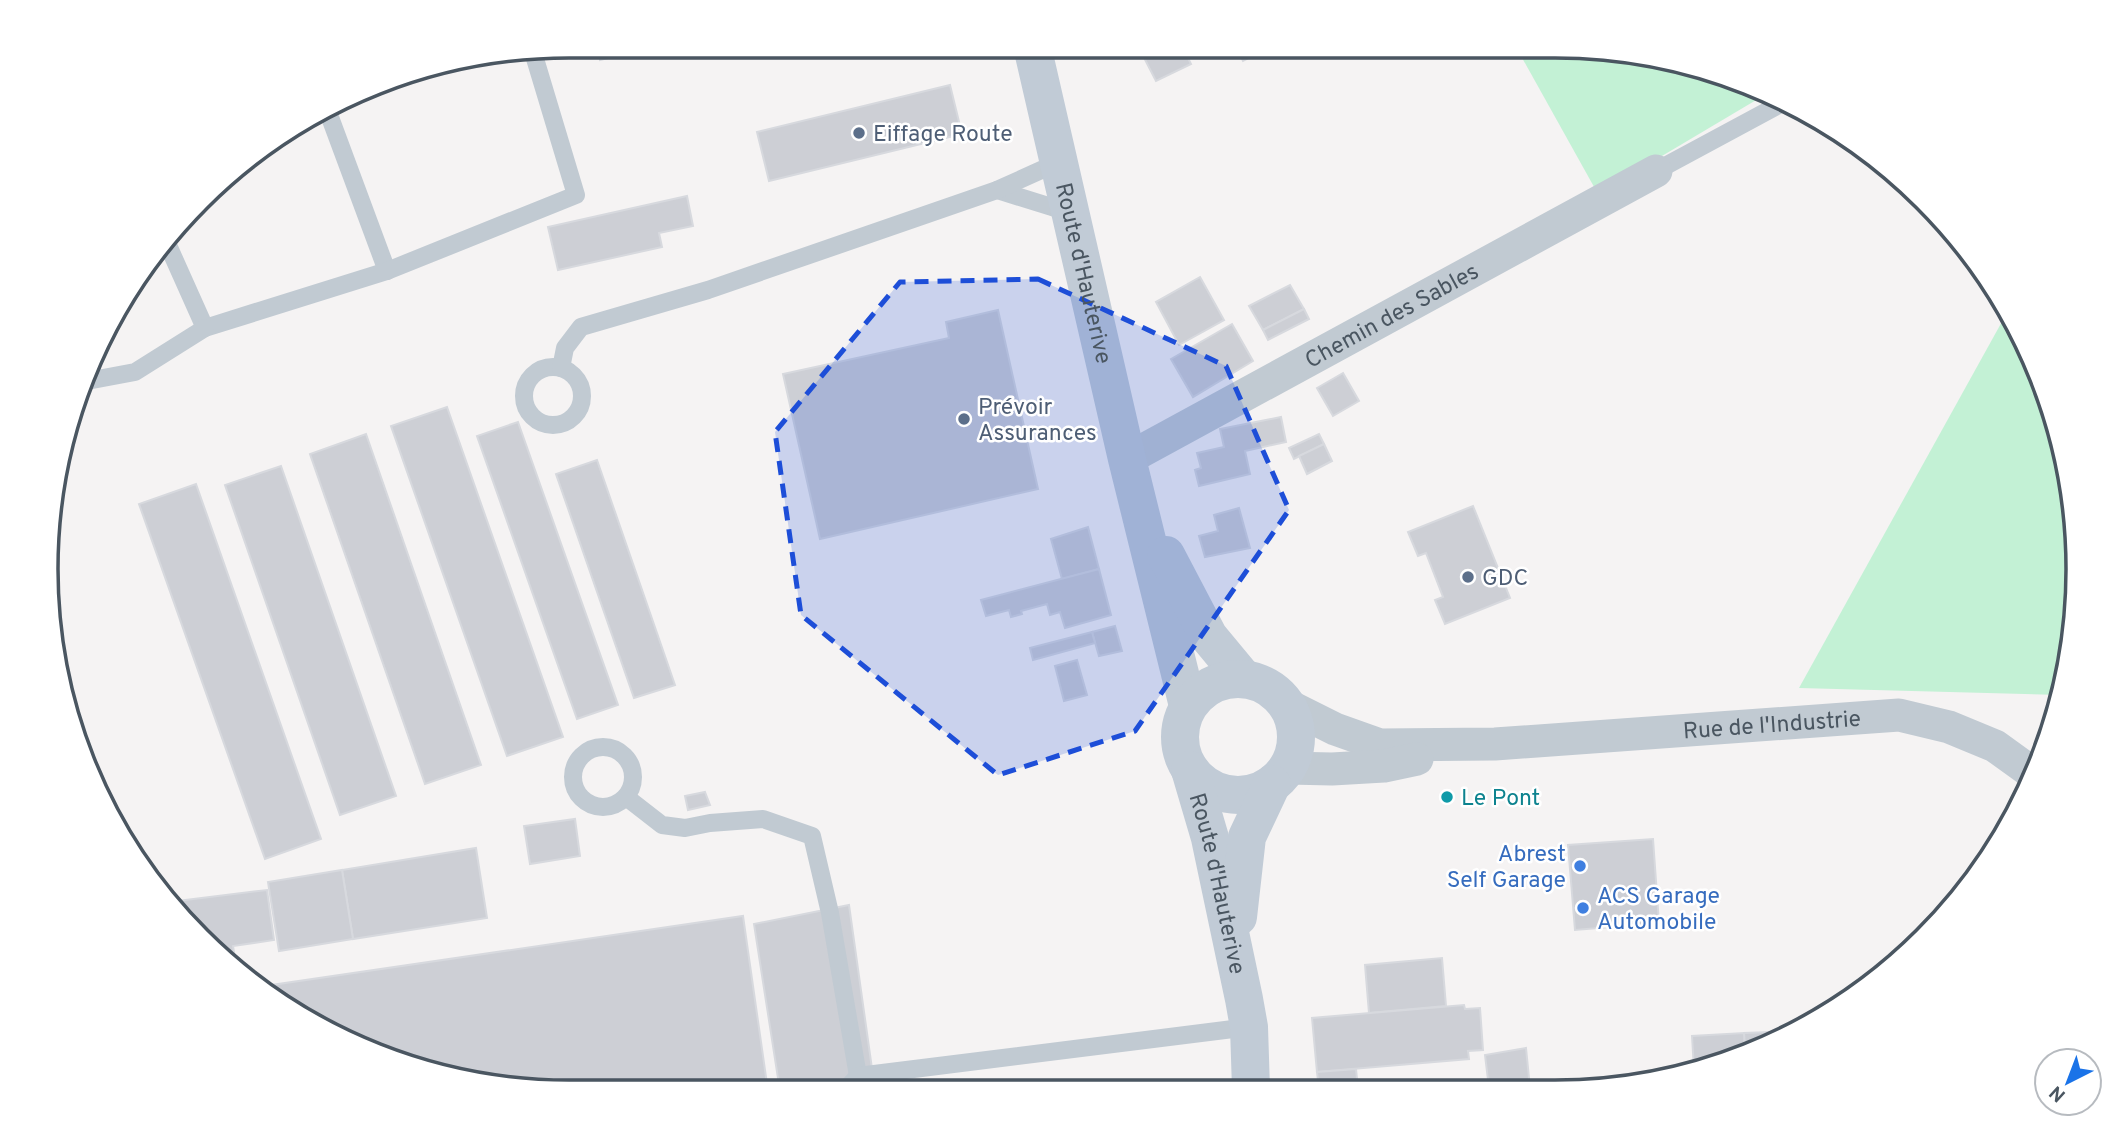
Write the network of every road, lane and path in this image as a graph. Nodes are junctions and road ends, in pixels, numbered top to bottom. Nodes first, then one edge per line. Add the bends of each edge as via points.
1 (1035, 58) edge
2 (535, 59) edge
3 (1775, 107) edge
4 (330, 117) edge
5 (1059, 162) junction
6 (1656, 171) joint
7 (997, 190) junction
8 (1071, 213) junction
9 (170, 250) edge
10 (387, 271) junction
11 (205, 328) junction
12 (561, 368) dead end
13 (95, 380) edge
14 (1126, 459) junction
15 (1137, 501) junction
16 (1243, 678) junction
17 (1287, 705) junction
18 (1188, 706) junction
19 (1495, 744) junction
20 (2027, 766) edge
21 (1190, 770) junction
22 (1280, 776) junction
23 (626, 797) dead end
24 (1247, 1013) junction
25 (858, 1076) junction
26 (854, 1080) edge
27 (1251, 1080) edge

1 - 5 main road, Route d'Hauterive
2 - 10 lane via 576,195
3 - 6 lane
4 - 10 lane
5 - 7 lane
5 - 8 main road, Route d'Hauterive
6 - 14 street, Chemin des Sables
7 - 8 lane
7 - 12 lane via 708,290 581,327 565,348
8 - 14 main road, Route d'Hauterive
9 - 11 lane
10 - 11 lane
11 - 13 lane via 135,372
14 - 15 main road, Route d'Hauterive
15 - 16 main road, Route d'Hauterive via 1209,637
15 - 18 main road, Route d'Hauterive
16 - 17 main road via 1272,689
16 - 18 main road via 1211,684
17 - 19 street, Rue de l'Industrie via 1380,745
17 - 22 main road via 1297,736 1295,753
18 - 21 main road via 1179,738
19 - 20 street, Rue de l'Industrie via 1899,715 1949,727 1995,746
19 - 22 street, Rue de l'Industrie via 1384,766
21 - 22 main road via 1211,788 1238,796 1256,793
21 - 24 main road, Route d'Hauterive via 1210,838
22 - 24 main road, Route d'Hauterive via 1247,837 1237,908
23 - 25 lane via 662,825 685,828 763,819 812,836
24 - 25 lane
24 - 27 main road, Route d'Hauterive
25 - 26 lane

